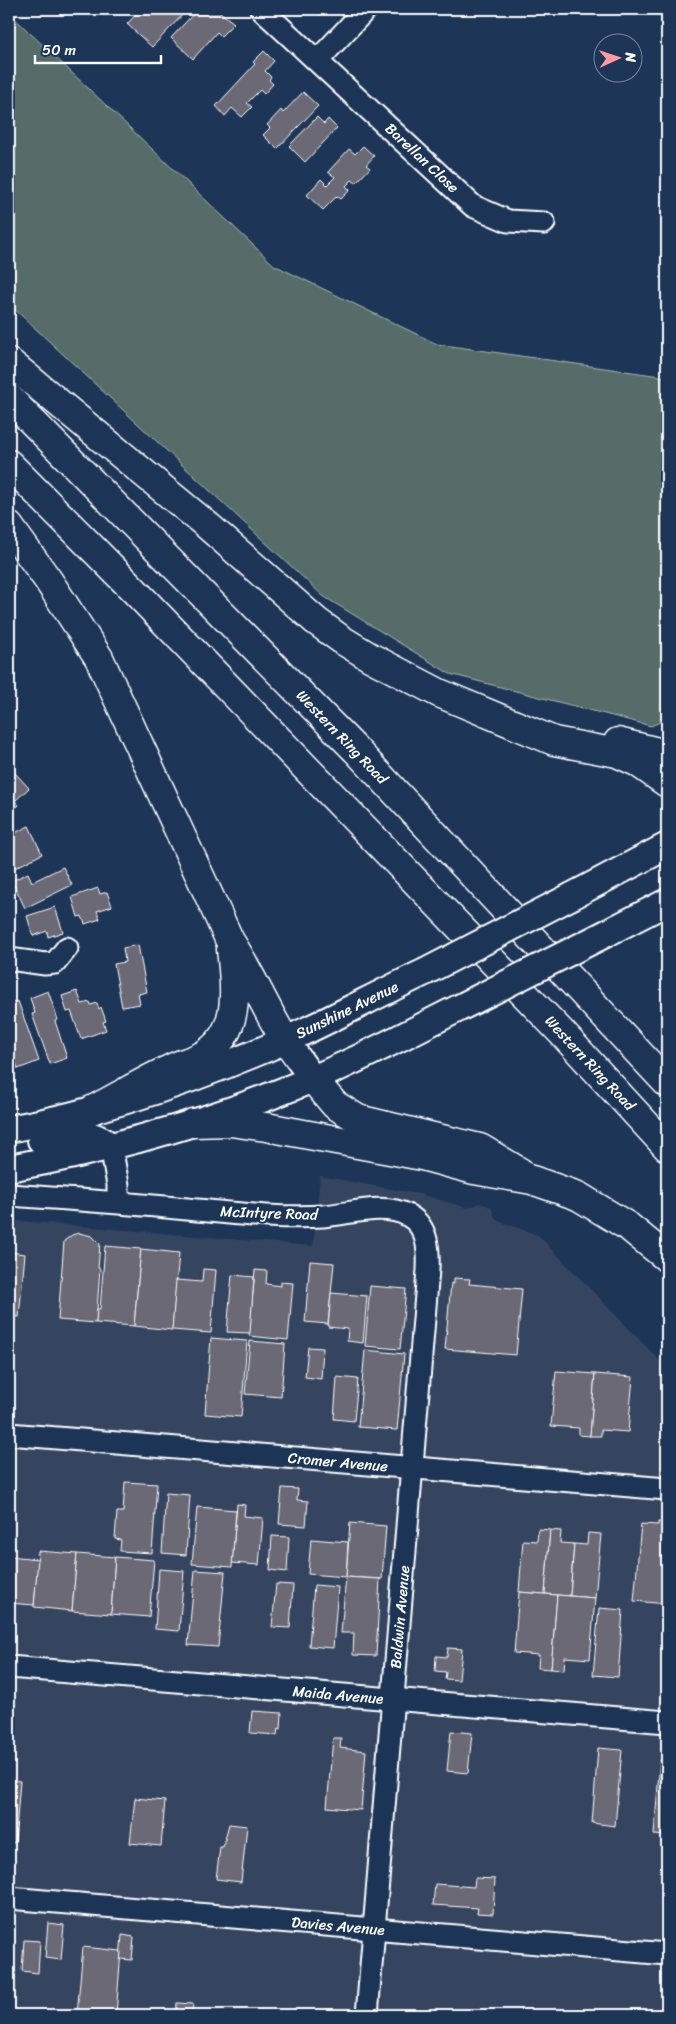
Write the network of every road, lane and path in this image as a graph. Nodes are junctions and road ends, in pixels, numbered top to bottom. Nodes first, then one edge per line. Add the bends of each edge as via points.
1 (260, 9) edge
2 (366, 9) edge
3 (318, 60) junction
4 (544, 222) dead end
5 (9, 362) edge
6 (9, 398) edge
7 (9, 464) edge
8 (9, 526) edge
9 (490, 715) junction
10 (667, 754) edge
11 (667, 783) edge
12 (667, 846) edge
13 (667, 902) edge
14 (230, 941) junction
15 (67, 948) dead end
16 (9, 959) edge
17 (285, 1040) junction
18 (312, 1078) junction
19 (667, 1083) edge
20 (92, 1110) junction
21 (194, 1122) junction
22 (9, 1129) edge
23 (9, 1143) edge
24 (111, 1146) junction
25 (667, 1147) edge
26 (9, 1168) edge
27 (532, 1180) junction
28 (9, 1195) edge
29 (118, 1202) junction
30 (417, 1222) joint
31 (667, 1258) edge
32 (9, 1434) edge
33 (412, 1468) junction
34 (667, 1489) edge
35 (9, 1667) edge
36 (393, 1699) junction
37 (667, 1722) edge
38 (9, 1898) edge
39 (375, 1929) junction
40 (667, 1954) edge
41 (367, 2015) edge

1 - 3 street, Barellan Close
2 - 3 street
3 - 4 street, Barellan Close via 473,206 508,221
5 - 9 highway via 208,526 316,621 370,657 418,683
6 - 19 highway, Western Ring Road via 356,750
7 - 25 highway, Western Ring Road via 562,1034
8 - 14 highway via 99,658
9 - 10 highway
9 - 11 highway via 554,741 617,753 637,762
12 - 17 main road, Sunshine Avenue, bridge via 426,972
13 - 18 main road, bridge via 459,1008
14 - 17 highway via 245,962
14 - 20 highway via 234,1008 230,1024 214,1047
15 - 16 street via 56,962 45,964
17 - 18 main road
17 - 20 main road, Sunshine Avenue via 193,1077
18 - 21 main road
18 - 27 highway via 335,1105 358,1119 480,1148
20 - 22 main road, Sunshine Avenue
21 - 24 main road
21 - 27 highway via 260,1126
23 - 24 main road via 90,1134
24 - 26 main road
24 - 29 street
27 - 31 highway via 578,1196 629,1227
28 - 29 street, McIntyre Road
29 - 30 street, McIntyre Road via 295,1216 385,1209 398,1211
30 - 33 street, Baldwin Avenue via 426,1237 429,1255
32 - 33 street, Cromer Avenue
33 - 34 street, Cromer Avenue
33 - 36 street, Baldwin Avenue
35 - 36 street, Maida Avenue
36 - 37 street, Maida Avenue
36 - 39 street, Baldwin Avenue
38 - 39 street, Davies Avenue
39 - 40 street, Davies Avenue
39 - 41 street, Baldwin Avenue

